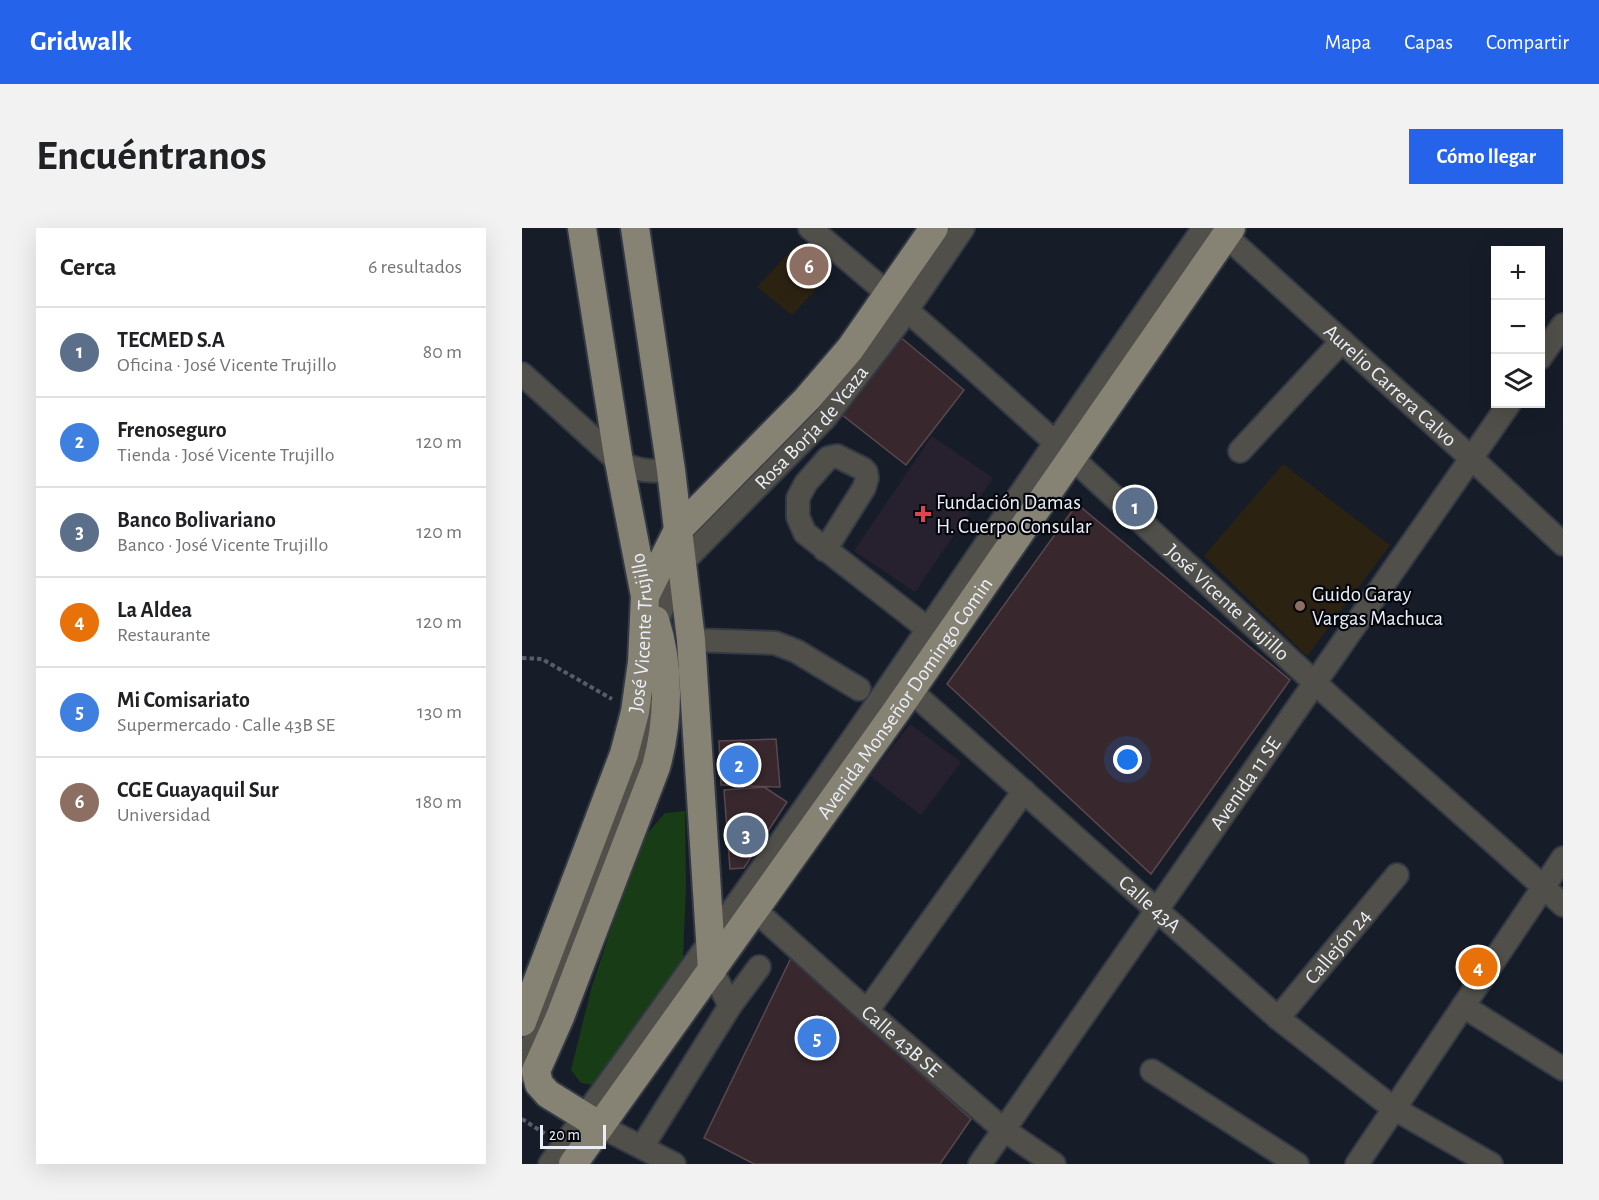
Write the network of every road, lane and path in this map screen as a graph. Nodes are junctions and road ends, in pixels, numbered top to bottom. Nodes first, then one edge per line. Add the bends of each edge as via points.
1 (582, 228) edge
2 (635, 228) edge
3 (810, 228) edge
4 (934, 228) edge
5 (963, 228) edge
6 (1219, 230) edge
7 (897, 301) junction
8 (1563, 325) edge
9 (1342, 341) junction
10 (1543, 354) edge
11 (522, 374) edge
12 (1506, 408) edge
13 (1063, 450) junction
14 (1240, 451) dead end
15 (1471, 458) junction
16 (619, 462) junction
17 (671, 470) junction
18 (678, 530) junction
19 (1563, 544) edge
20 (825, 550) dead end
21 (682, 563) junction
22 (645, 596) junction
23 (656, 623) junction
24 (937, 634) junction
25 (692, 640) junction
26 (522, 658) edge
27 (1315, 683) junction
28 (859, 689) dead end
29 (911, 690) junction
30 (635, 712) junction
31 (1024, 791) junction
32 (1563, 858) edge
33 (1397, 875) dead end
34 (1543, 886) junction
35 (1563, 905) edge
36 (1157, 910) junction
37 (756, 911) junction
38 (711, 942) junction
39 (759, 967) dead end
40 (712, 970) junction
41 (730, 1006) junction
42 (1463, 1006) junction
43 (867, 1011) junction
44 (1278, 1018) junction
45 (522, 1022) edge
46 (1563, 1069) edge
47 (522, 1071) edge
48 (1152, 1071) dead end
49 (1394, 1108) junction
50 (592, 1121) junction
51 (1004, 1130) junction
52 (642, 1147) junction
53 (550, 1164) edge
54 (573, 1164) edge
55 (674, 1164) edge
56 (980, 1164) edge
57 (1054, 1164) edge
58 (1296, 1164) edge
59 (1357, 1164) edge
60 (1491, 1164) edge

1 - 16 main road, José Vicente Trujillo
2 - 17 main road
3 - 7 street, José Vicente Trujillo
4 - 7 main road, Rosa Borja de Ycaza
5 - 7 street, Rosa Borja de Ycaza
6 - 9 street, Aurelio Carrera Calvo
6 - 13 main road, Avenida Monseñor Domingo Comin
7 - 13 street, José Vicente Trujillo
7 - 18 main road, Rosa Borja de Ycaza
7 - 21 street, Rosa Borja de Ycaza via 898,323 825,418
8 - 10 street
9 - 14 street
9 - 15 street, Aurelio Carrera Calvo
11 - 16 street
12 - 15 street, Avenida 11 SE
13 - 24 main road, Avenida Monseñor Domingo Comin
13 - 27 street, José Vicente Trujillo
15 - 19 street, Aurelio Carrera Calvo
15 - 27 street, Avenida 11 SE
16 - 17 street via 650,472
16 - 22 main road, José Vicente Trujillo
17 - 18 main road
18 - 21 main road
18 - 22 main road, Rosa Borja de Ycaza
20 - 24 street
21 - 23 street, Rosa Borja de Ycaza
21 - 25 main road
22 - 23 main road
22 - 30 main road, José Vicente Trujillo
23 - 47 street, José Vicente Trujillo via 657,688 642,760
23 - 50 main road via 666,684 663,742 536,1071 539,1084 548,1094
24 - 29 main road, Avenida Monseñor Domingo Comin
24 - 38 street, Avenida Monseñor Domingo Comin
25 - 28 street via 775,643 796,651
25 - 38 main road
26 - 30 path via 542,659
27 - 34 street, José Vicente Trujillo
27 - 36 street, Avenida 11 SE
29 - 31 street, Calle 43A
29 - 37 main road, Avenida Monseñor Domingo Comin
30 - 45 main road, José Vicente Trujillo via 624,754
31 - 36 street, Calle 43A
31 - 43 street
32 - 34 street
33 - 44 street, Callejón 24
34 - 35 street, José Vicente Trujillo
34 - 42 street
36 - 44 street, Calle 43A
36 - 51 street, Avenida 11 SE
37 - 40 main road, Avenida Monseñor Domingo Comin
37 - 43 street, Calle 43B SE
38 - 40 main road
38 - 50 street, Avenida Monseñor Domingo Comin
39 - 41 street
40 - 41 street
40 - 50 main road, Avenida Monseñor Domingo Comin
41 - 52 street
42 - 46 street
42 - 49 street
43 - 51 street, Calle 43B SE
44 - 49 street, Calle 43A
48 - 58 street
49 - 59 street
49 - 60 street, Calle 43A
50 - 52 street
50 - 53 street, Avenida Monseñor Domingo Comin
50 - 54 main road, Avenida Monseñor Domingo Comin
51 - 56 street, Avenida 11 SE
51 - 57 street, Calle 43B SE
52 - 55 street

